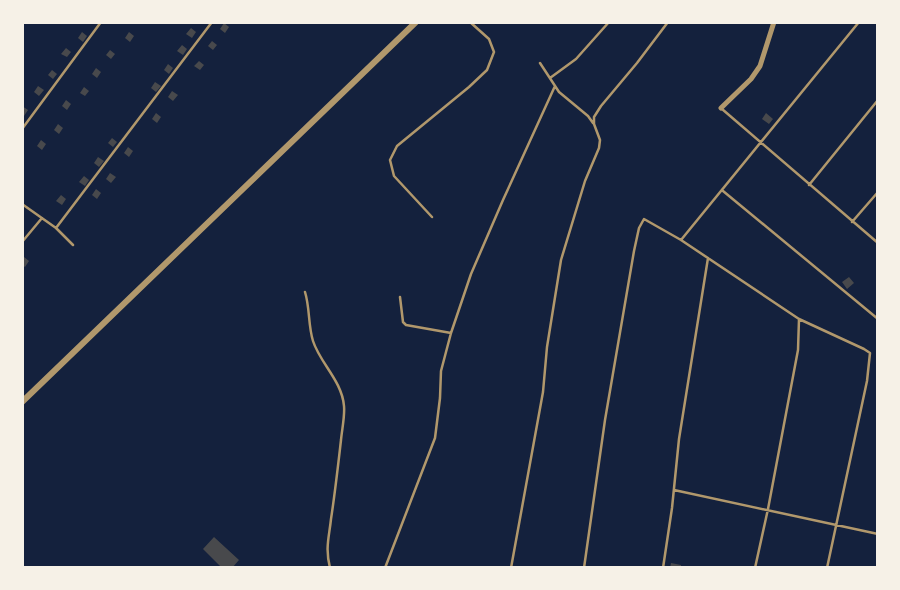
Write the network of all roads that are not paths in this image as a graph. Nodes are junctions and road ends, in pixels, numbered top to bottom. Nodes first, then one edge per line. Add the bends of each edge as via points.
1 (100, 22) edge
2 (212, 22) edge
3 (416, 22) edge
4 (470, 22) edge
5 (609, 22) edge
6 (668, 22) edge
7 (774, 22) edge
8 (859, 22) edge
9 (540, 63) dead end
10 (550, 78) junction
11 (555, 86) junction
12 (878, 100) edge
13 (721, 108) joint
14 (594, 124) junction
15 (22, 129) edge
16 (761, 143) junction
17 (809, 185) junction
18 (722, 190) junction
19 (878, 192) edge
20 (22, 204) edge
21 (432, 217) dead end
22 (42, 218) junction
23 (852, 222) junction
24 (56, 228) junction
25 (681, 240) junction
26 (22, 242) edge
27 (878, 243) edge
28 (74, 245) dead end
29 (708, 258) junction
30 (305, 292) dead end
31 (400, 297) dead end
32 (799, 319) junction
33 (878, 319) edge
34 (451, 333) junction
35 (22, 402) edge
36 (674, 490) junction
37 (768, 509) junction
38 (836, 524) junction
39 (878, 534) edge
40 (330, 568) edge
41 (384, 568) edge
42 (511, 568) edge
43 (584, 568) edge
44 (663, 568) edge
45 (755, 568) edge
46 (827, 568) edge

1 - 15 lane
2 - 24 lane
3 - 35 street
4 - 21 lane via 489,39 494,52 487,70 397,146 390,160 394,176
5 - 10 lane via 576,58
6 - 14 lane via 601,106 594,117
7 - 13 street via 760,66 751,80
8 - 16 lane
9 - 10 lane
10 - 11 lane
11 - 14 lane
11 - 34 lane via 471,274
12 - 17 lane
13 - 16 lane
14 - 42 lane via 600,140 599,148 585,181 561,260 543,392
16 - 17 lane
16 - 18 lane
17 - 23 lane
18 - 25 lane
18 - 33 lane
19 - 23 lane
20 - 22 lane
22 - 24 lane
22 - 26 lane
23 - 27 lane
24 - 28 lane
25 - 29 lane
25 - 43 lane via 644,219 639,228 605,420
29 - 32 lane
29 - 36 lane
30 - 40 lane via 312,340 344,404 338,470 326,543
31 - 34 lane via 406,325
32 - 37 lane via 798,350
32 - 38 lane via 870,353 867,381
34 - 41 lane via 441,371 435,438
36 - 37 lane
36 - 44 lane
37 - 38 lane
37 - 45 lane
38 - 39 lane
38 - 46 lane

